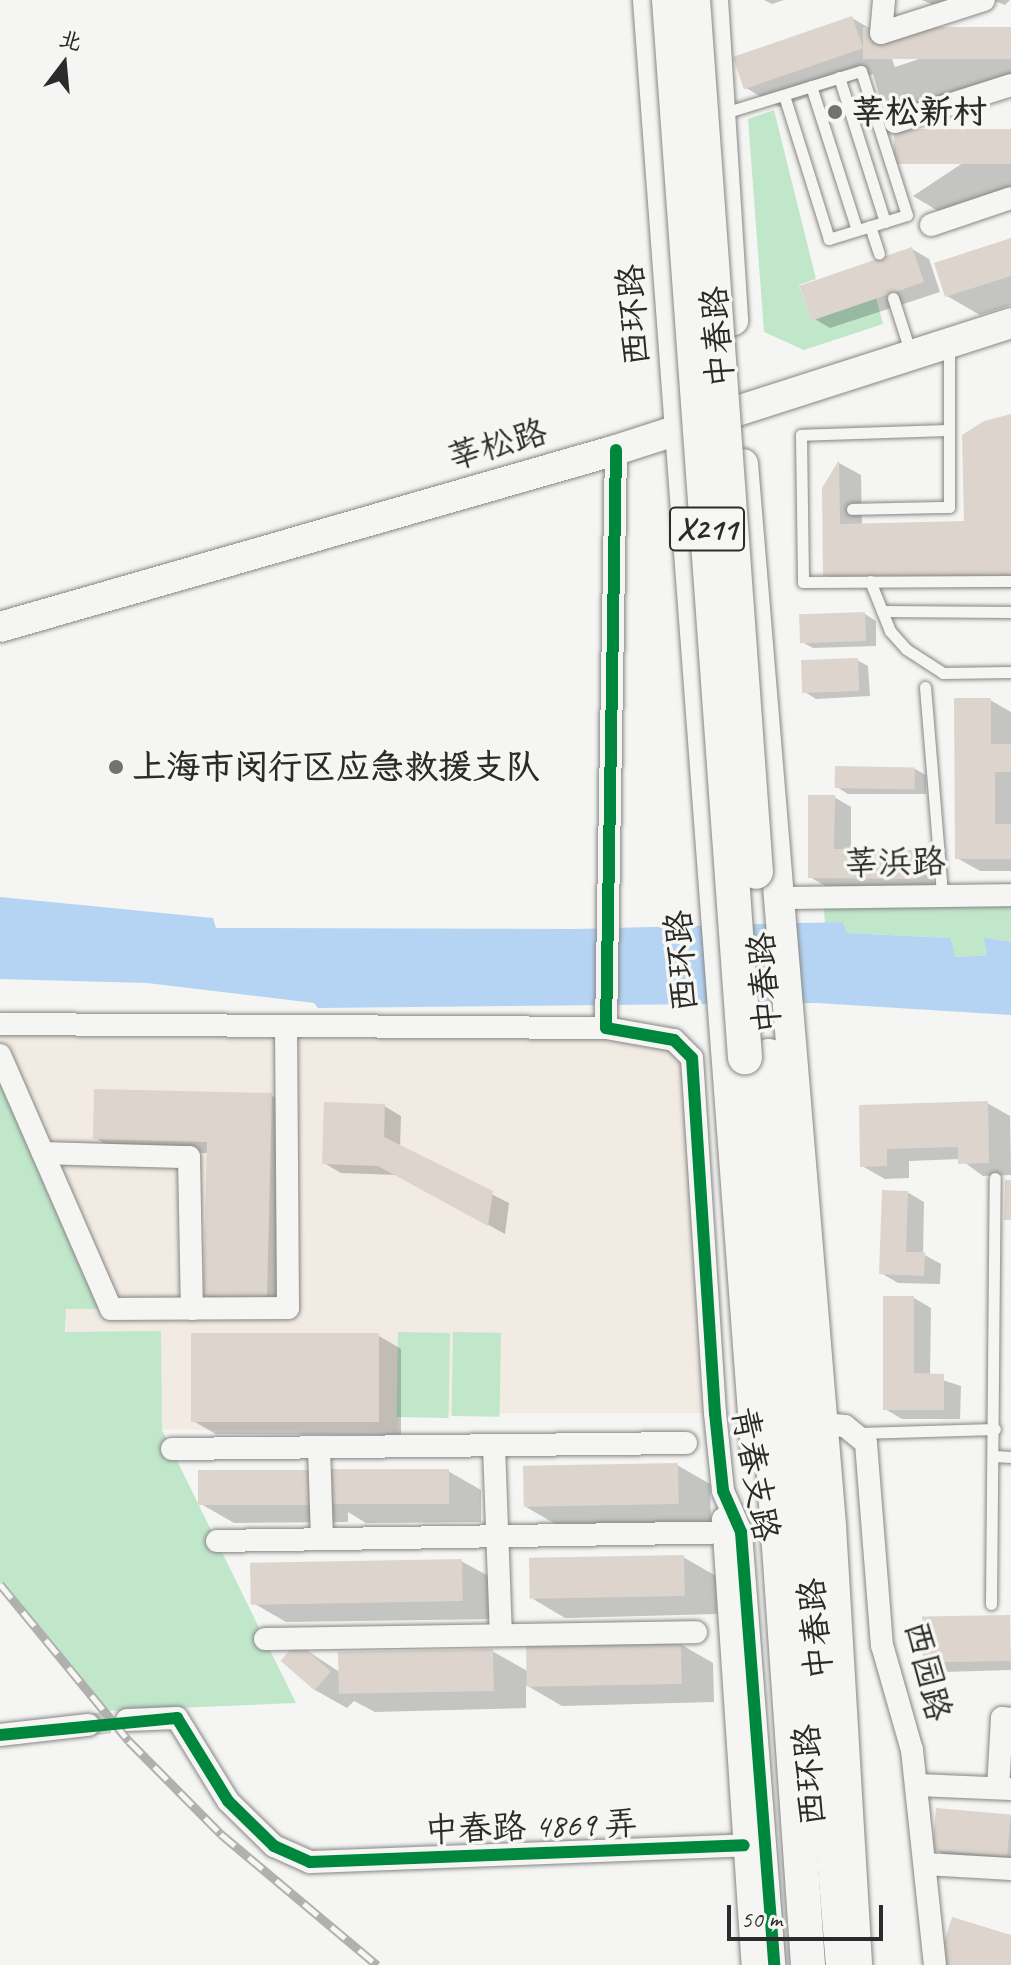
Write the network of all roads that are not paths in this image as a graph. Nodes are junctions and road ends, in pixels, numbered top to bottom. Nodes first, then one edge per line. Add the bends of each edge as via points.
1 (648, 0) edge
2 (669, 0) edge
3 (693, 0) edge
4 (713, 0) edge
5 (884, 0) edge
6 (984, 0) edge
7 (839, 77) junction
8 (1011, 85) edge
9 (811, 86) junction
10 (784, 95) junction
11 (719, 115) junction
12 (895, 122) dead end
13 (1011, 198) edge
14 (885, 222) junction
15 (931, 225) dead end
16 (870, 226) junction
17 (857, 230) junction
18 (879, 254) dead end
19 (893, 298) dead end
20 (1011, 323) edge
21 (949, 343) junction
22 (911, 355) junction
23 (739, 410) junction
24 (680, 430) junction
25 (949, 430) junction
26 (616, 450) junction
27 (852, 509) dead end
28 (870, 581) junction
29 (1011, 581) edge
30 (882, 611) junction
31 (1011, 612) edge
32 (0, 627) edge
33 (1011, 672) edge
34 (925, 687) dead end
35 (1011, 895) edge
36 (942, 896) junction
37 (779, 904) junction
38 (606, 1019) junction
39 (0, 1024) edge
40 (286, 1027) junction
41 (768, 1050) junction
42 (0, 1055) edge
43 (43, 1153) junction
44 (995, 1178) dead end
45 (192, 1309) junction
46 (823, 1424) junction
47 (995, 1429) junction
48 (859, 1433) junction
49 (686, 1443) dead end
50 (494, 1446) junction
51 (319, 1448) junction
52 (172, 1449) dead end
53 (994, 1456) junction
54 (1011, 1457) edge
55 (732, 1532) junction
56 (497, 1536) junction
57 (322, 1539) junction
58 (217, 1541) dead end
59 (991, 1604) dead end
60 (696, 1632) dead end
61 (501, 1635) junction
62 (265, 1639) dead end
63 (1011, 1719) edge
64 (127, 1720) tunnel mouth
65 (88, 1725) tunnel mouth
66 (0, 1735) edge
67 (918, 1785) junction
68 (1004, 1788) edge
69 (744, 1845) junction
70 (925, 1864) junction
71 (1011, 1869) edge
72 (753, 1965) edge
73 (774, 1965) edge
74 (796, 1965) edge
75 (808, 1965) edge
76 (843, 1965) edge
77 (857, 1965) edge
78 (935, 1965) edge

1 - 24 main road, 西环路
2 - 41 main road, 中春路 / X211, bridge
3 - 41 main road, 中春路 / X211, bridge
4 - 11 main road, 西环路
5 - 6 street via 881,33
7 - 9 lane
7 - 14 lane
7 - 14 lane via 861,71 894,171 907,215
8 - 12 street
9 - 10 lane
9 - 17 lane
10 - 11 lane
10 - 17 lane via 829,239
11 - 23 main road, 西环路
13 - 15 street
14 - 16 lane
16 - 17 lane
16 - 18 lane
19 - 22 lane
20 - 21 main road, 莘松路
21 - 22 main road, 莘松路
21 - 25 lane
22 - 23 main road, 莘松路
23 - 24 main road, 莘松路
23 - 37 main road, 西环路
24 - 26 main road, 莘松路
24 - 74 main road, 西环路
25 - 27 lane via 949,507
25 - 28 lane via 801,435 803,582
26 - 32 main road, 莘松路
26 - 38 street
28 - 29 lane
28 - 30 lane
30 - 31 lane
30 - 33 lane via 906,649 943,673
34 - 36 lane
35 - 36 street, 莘浜路
36 - 37 street, 莘浜路
37 - 41 main road, 西环路
38 - 40 street, 青春支路
38 - 55 street, 青春支路 via 674,1040 692,1058 699,1211 723,1491
39 - 40 street, 青春支路
40 - 45 street via 288,1308
41 - 46 main road, 西环路
41 - 75 main road, 中春路 / X211
41 - 76 main road, 中春路 / X211
42 - 43 street
43 - 45 street via 111,1309
43 - 45 street via 189,1157
44 - 47 lane
46 - 48 street
46 - 77 main road, 西环路
47 - 48 lane
47 - 53 lane
48 - 67 street, 西园路 via 866,1443 882,1645 906,1721
49 - 50 street
50 - 51 street
50 - 56 street
51 - 52 street
51 - 57 street
53 - 54 lane
53 - 59 lane
55 - 56 street
55 - 69 street
55 - 73 street, 青春支路
56 - 57 street
56 - 61 street
57 - 58 street
60 - 61 street
61 - 62 street
63 - 68 street via 1002,1718
64 - 69 street, 中春路 4869 弄 via 177,1718 228,1801 274,1846 298,1859
65 - 66 street
67 - 68 street
67 - 70 street, 西园路
69 - 72 street
70 - 71 street
70 - 78 street, 西园路

